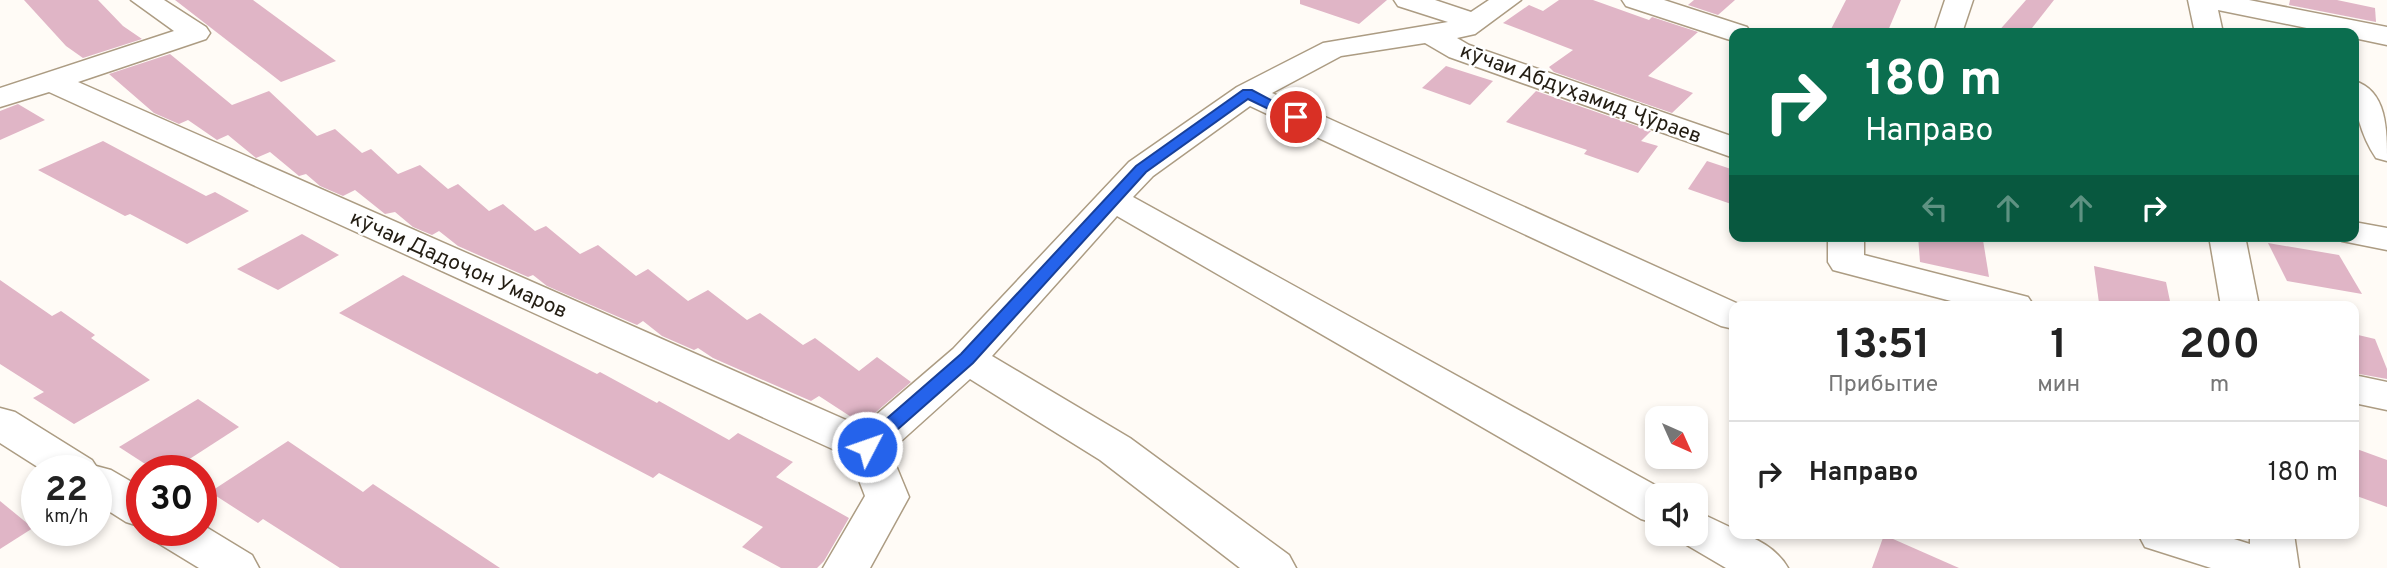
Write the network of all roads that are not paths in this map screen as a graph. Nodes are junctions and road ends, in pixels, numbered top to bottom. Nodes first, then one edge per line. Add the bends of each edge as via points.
1 (145, 0) edge
2 (1408, 0) edge
3 (1507, 0) edge
4 (1636, 0) edge
5 (1959, 0) edge
6 (2202, 0) edge
7 (2208, 0) edge
8 (2293, 16) edge
9 (1475, 22) junction
10 (1950, 28) edge
11 (2208, 28) edge
12 (2349, 28) edge
13 (1729, 30) edge
14 (2359, 30) edge
15 (1430, 34) junction
16 (2387, 36) edge
17 (51, 81) junction
18 (1248, 93) junction
19 (2359, 95) edge
20 (0, 98) edge
21 (2381, 117) edge
22 (1729, 146) edge
23 (2387, 151) edge
24 (1113, 200) junction
25 (2359, 234) edge
26 (2387, 239) edge
27 (1846, 242) edge
28 (2228, 242) edge
29 (1996, 301) edge
30 (2239, 301) edge
31 (1729, 315) edge
32 (967, 359) junction
33 (2359, 390) edge
34 (2387, 396) edge
35 (0, 423) edge
36 (867, 447) junction
37 (51, 455) edge
38 (1645, 500) edge
39 (1708, 536) edge
40 (2177, 539) edge
41 (2273, 539) edge
42 (200, 546) edge
43 (236, 568) edge
44 (846, 568) edge
45 (1273, 568) edge
46 (1765, 568) edge
47 (2269, 568) edge
48 (2276, 568) edge

1 - 17 street via 196,33
2 - 9 street, кӯчаи Абдуҳамид Ҷӯраев
3 - 9 street
4 - 13 street
5 - 10 street
6 - 11 street
7 - 8 street
8 - 12 street
9 - 15 street
14 - 16 street
15 - 18 street via 1333,49
15 - 22 street, кӯчаи Абдуҳамид Ҷӯраев via 1459,51
17 - 20 street
17 - 36 street, кӯчаи Дадоҷон Умаров
18 - 24 street via 1141,169
18 - 31 street
19 - 21 street
21 - 23 street
24 - 32 street
24 - 38 street
25 - 26 street
27 - 29 street via 1846,262
28 - 30 street
32 - 36 street
32 - 45 street via 1115,449
33 - 34 street
35 - 37 street
36 - 44 street via 887,497
39 - 46 street
40 - 47 street
41 - 48 street
42 - 43 street

